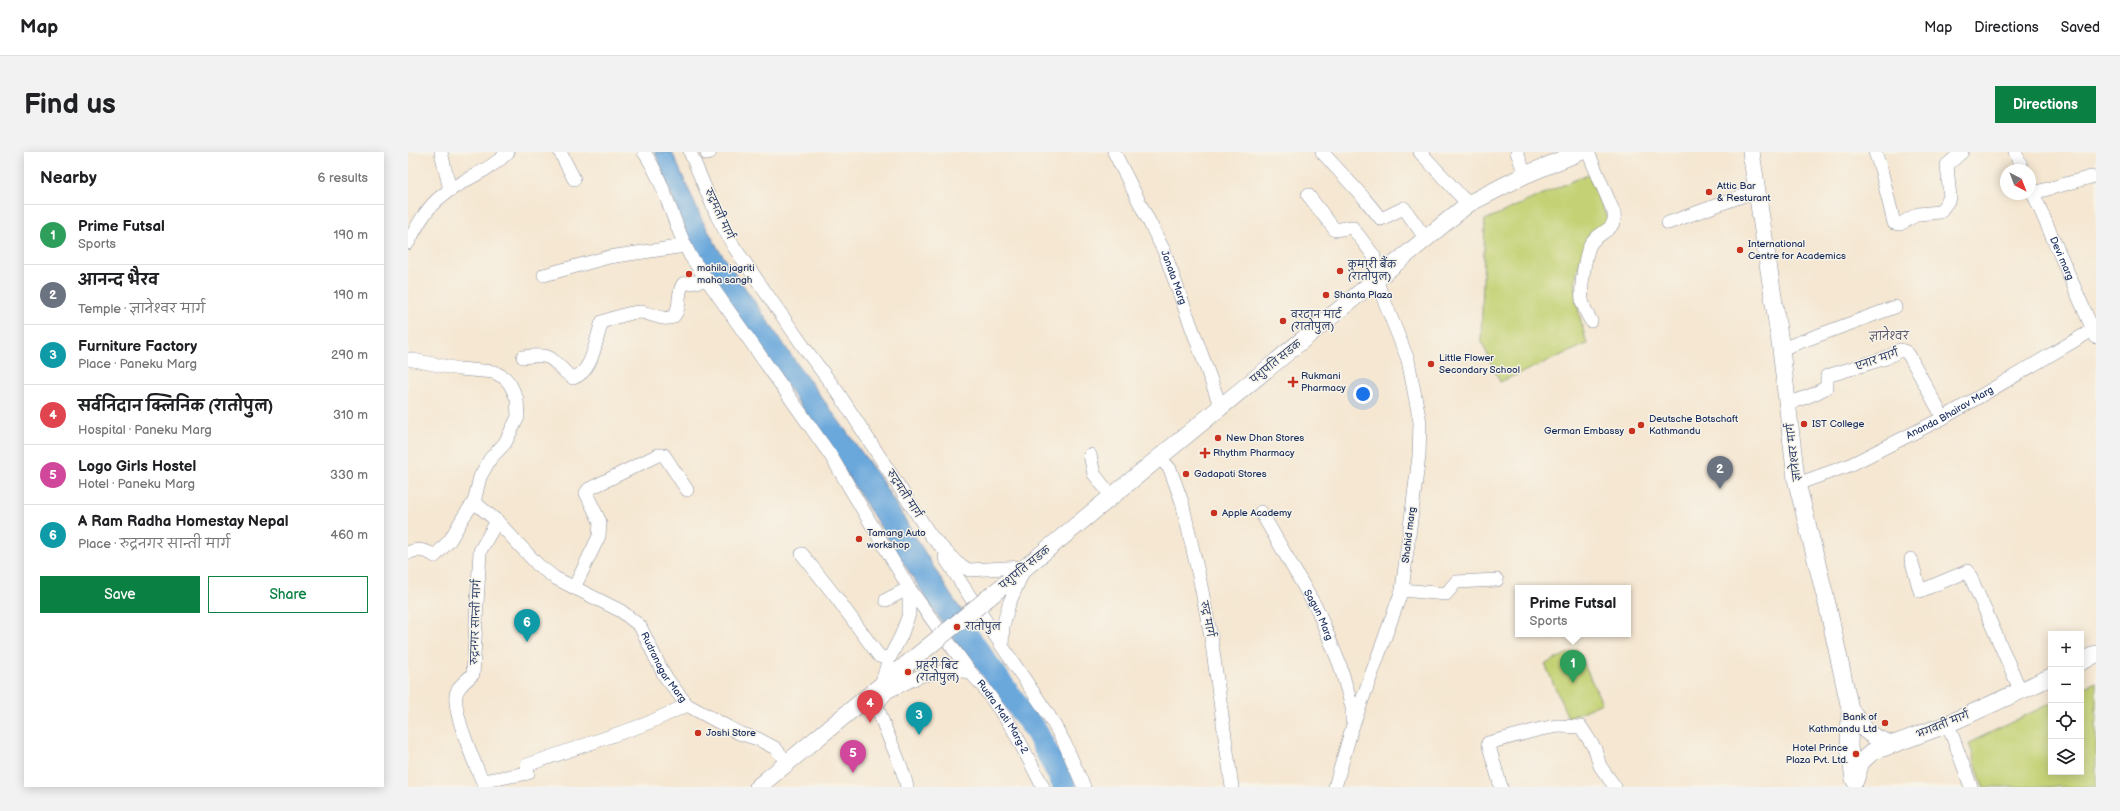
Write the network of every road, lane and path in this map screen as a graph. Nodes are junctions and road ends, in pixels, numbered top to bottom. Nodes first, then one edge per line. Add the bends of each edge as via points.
1 (441, 152) edge
2 (508, 152) edge
3 (560, 152) edge
4 (644, 152) edge
5 (690, 152) edge
6 (1114, 152) edge
7 (1322, 152) edge
8 (1420, 152) edge
9 (1517, 152) edge
10 (1580, 152) edge
11 (1588, 152) edge
12 (1751, 152) edge
13 (1875, 152) edge
14 (1962, 152) edge
15 (2016, 152) edge
16 (2021, 164) edge
17 (1525, 175) junction
18 (2091, 177) dead end
19 (574, 179) dead end
20 (2036, 189) edge
21 (450, 190) junction
22 (1756, 191) junction
23 (1308, 195) dead end
24 (2036, 200) edge
25 (1468, 204) junction
26 (1668, 223) dead end
27 (412, 227) edge
28 (1426, 239) junction
29 (408, 244) edge
30 (685, 246) junction
31 (544, 275) dead end
32 (707, 280) junction
33 (1376, 280) junction
34 (1895, 307) dead end
35 (1591, 321) dead end
36 (2095, 332) edge
37 (1781, 349) junction
38 (523, 357) dead end
39 (408, 359) edge
40 (1788, 404) junction
41 (1221, 408) junction
42 (1942, 418) junction
43 (1090, 455) dead end
44 (1160, 458) junction
45 (1797, 484) junction
46 (687, 490) dead end
47 (1112, 497) junction
48 (474, 502) junction
49 (1261, 512) dead end
50 (497, 521) junction
51 (931, 536) junction
52 (408, 553) edge
53 (802, 554) dead end
54 (1911, 559) dead end
55 (1025, 567) junction
56 (1497, 580) dead end
57 (574, 588) junction
58 (909, 588) junction
59 (1402, 590) junction
60 (886, 600) dead end
61 (1002, 646) junction
62 (2096, 654) edge
63 (889, 659) junction
64 (2084, 660) edge
65 (970, 673) junction
66 (2048, 678) edge
67 (884, 689) junction
68 (2021, 692) junction
69 (687, 705) junction
70 (1850, 709) junction
71 (1948, 724) junction
72 (1352, 728) junction
73 (1893, 744) junction
74 (787, 762) junction
75 (1855, 783) edge
76 (484, 784) edge
77 (758, 787) edge
78 (907, 787) edge
79 (1043, 787) edge
80 (1084, 787) edge
81 (1232, 787) edge
82 (1335, 787) edge
83 (1501, 787) edge
84 (1615, 787) edge
85 (1971, 787) edge

1 - 21 street
2 - 21 street via 479,174
3 - 19 street
4 - 30 street via 664,189
5 - 51 street, रुद्रमती मार्ग via 717,216 734,247 839,394
6 - 41 street, Janata Marg via 1164,251
7 - 28 street via 1381,220 1404,208
8 - 25 street
9 - 17 street
10 - 17 main road, पशुपति सडक
11 - 35 street via 1615,220 1612,226 1591,243 1584,262 1581,297
12 - 22 main road, ज्ञानेश्वर मार्ग
13 - 14 street via 1894,223 1900,224 1918,214 1940,212 1950,198 1947,165
15 - 16 street
17 - 25 main road, पशुपति सडक
18 - 20 street
21 - 27 street via 436,200
22 - 26 street
22 - 37 main road, ज्ञानेश्वर मार्ग
23 - 33 street, Shahid marg via 1336,230 1352,227 1374,256
24 - 36 street, Devi marg
25 - 28 main road, पशुपति सडक
27 - 29 street
28 - 33 main road, पशुपति सडक
30 - 31 street via 609,257
30 - 32 street
32 - 38 street via 683,284 680,288 677,312 673,317 667,319 641,312 602,322 588,367 580,376 573,378 553,359 540,355
32 - 58 street via 831,456
33 - 41 main road, पशुपति सडक
33 - 59 street, Shahid marg via 1408,360 1420,422 1419,456
34 - 37 street
36 - 42 street, Ananda Bhairav Marg
37 - 40 main road, ज्ञानेश्वर मार्ग
39 - 48 street via 459,370 494,372 505,378 517,399 518,417 505,443 490,459 480,477
40 - 42 street, एनार मार्ग via 1826,387 1827,376 1886,358 1900,350 1909,355
40 - 45 main road, ज्ञानेश्वर मार्ग
41 - 44 main road, पशुपति सडक
42 - 45 street, Ananda Bhairav Marg via 1850,465
43 - 47 street via 1094,474
44 - 47 main road, पशुपति सडक
44 - 81 street, रुद्र मार्ग via 1170,469 1182,502 1200,581 1211,637
45 - 70 main road, ज्ञानेश्वर मार्ग
46 - 57 street via 664,455 651,458 589,489 586,493 600,522 599,536
47 - 55 main road, पशुपति सडक
48 - 50 street, Rudranagar Marg
48 - 52 street via 450,540 435,556 428,551 414,549
49 - 72 street, Sagun Marg via 1318,611 1352,707
50 - 57 street, Rudranagar Marg via 538,565
50 - 76 street, रुद्रनगर सान्ती मार्ग via 480,550 474,674 456,695 457,709 467,744
51 - 55 street, रुद्रमती मार्ग via 957,563 969,570
51 - 61 street
53 - 63 street via 879,656
54 - 68 street via 1920,590 1968,571
55 - 61 street via 1009,604 1003,626
55 - 67 main road, पशुपति सडक, bridge via 907,664
56 - 59 street via 1456,582 1446,594
57 - 69 street, Rudranagar Marg via 621,611 640,626 664,675
58 - 60 street
58 - 63 street via 909,614
58 - 65 street
59 - 72 street, Shahid marg
61 - 80 street via 1048,714
62 - 64 main road
63 - 67 street
65 - 67 street, Rudra Mati Marg-2 via 955,669 940,671
65 - 79 street, Rudra Mati Marg-2 via 982,685 1012,728
66 - 68 main road, भगवती मार्ग
67 - 74 main road
67 - 78 street via 877,704 886,734 902,767
68 - 71 main road, भगवती मार्ग
69 - 74 street, Rudranagar Marg via 739,733 775,748
69 - 76 street via 646,724 527,765 528,773
70 - 73 main road, ज्ञानेश्वर मार्ग via 1867,733 1878,740
70 - 75 main road, ज्ञानेश्वर मार्ग via 1849,747
71 - 73 main road, भगवती मार्ग
71 - 85 street
72 - 82 street, Shahid marg
73 - 75 main road, भगवती मार्ग via 1866,756
74 - 77 main road
83 - 84 street via 1488,743 1558,726 1581,727 1594,749 1600,766

